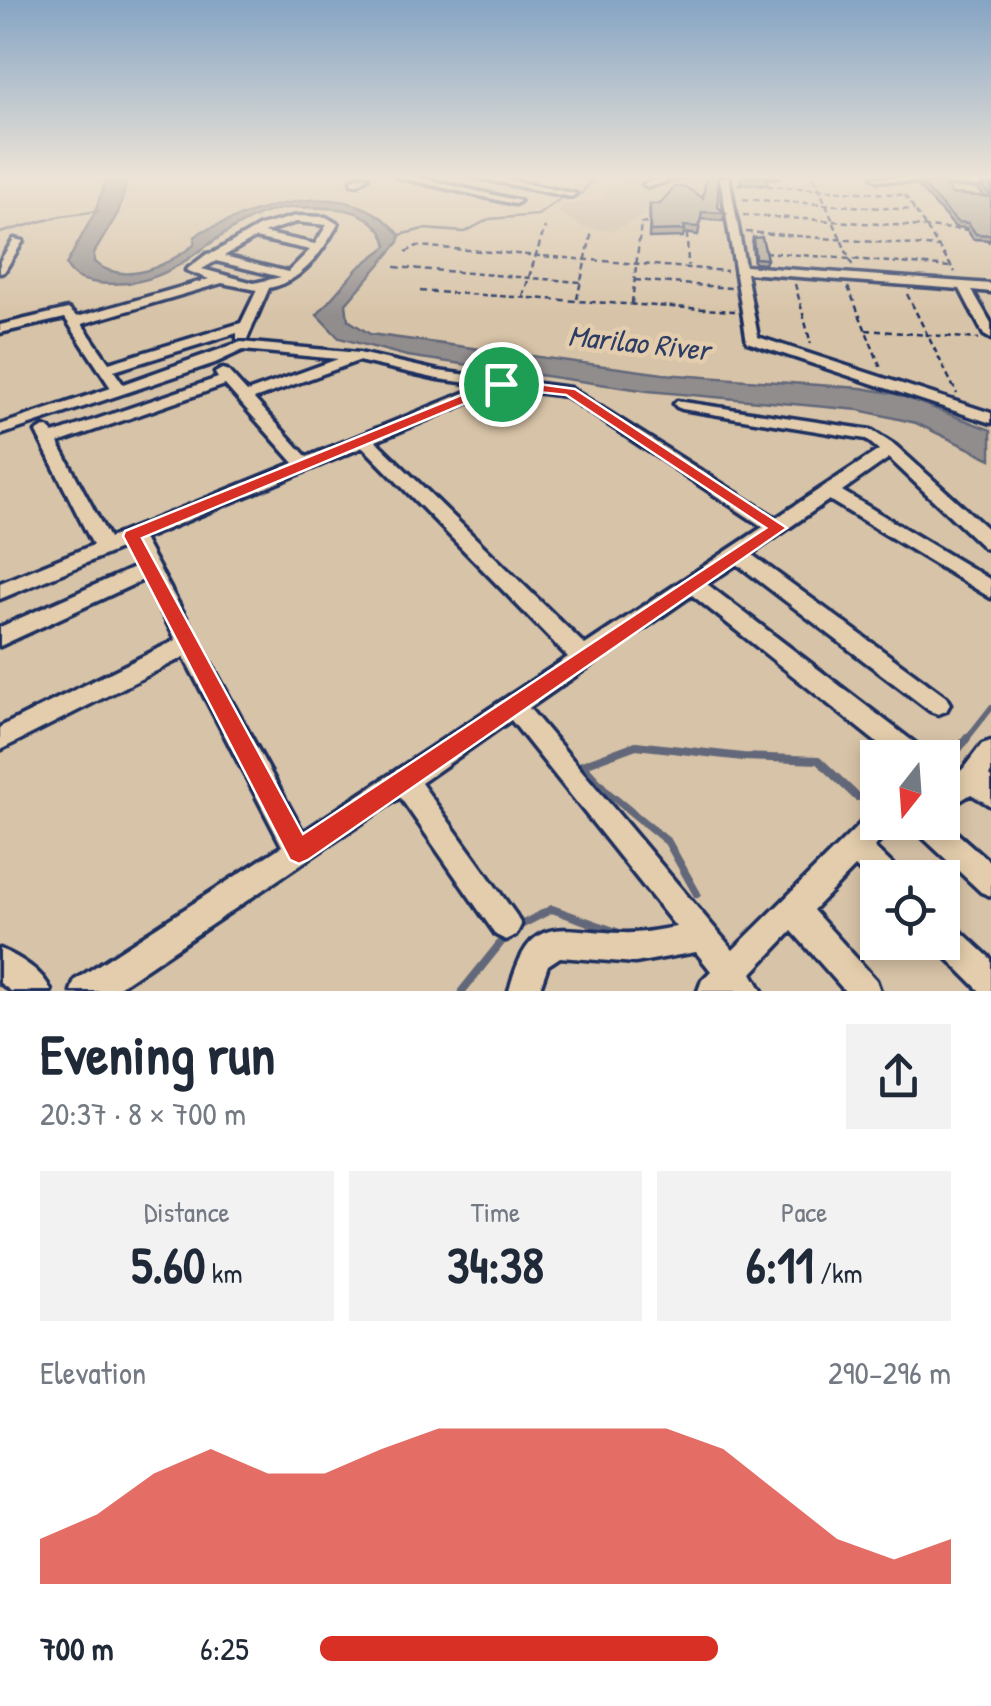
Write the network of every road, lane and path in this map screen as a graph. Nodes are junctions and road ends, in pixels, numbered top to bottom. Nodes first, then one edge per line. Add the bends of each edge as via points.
1 (284, 223) edge
2 (330, 223) edge
3 (641, 223) edge
4 (645, 223) edge
5 (730, 223) edge
6 (834, 223) edge
7 (876, 223) edge
8 (924, 223) edge
9 (656, 224) edge
10 (545, 227) dead end
11 (687, 227) edge
12 (926, 227) junction
13 (592, 230) dead end
14 (732, 231) junction
15 (253, 234) junction
16 (841, 239) junction
17 (991, 245) edge
18 (939, 247) junction
19 (10, 248) edge
20 (317, 248) junction
21 (735, 250) junction
22 (406, 252) dead end
23 (210, 256) junction
24 (536, 256) junction
25 (850, 259) junction
26 (586, 260) junction
27 (636, 264) junction
28 (395, 267) dead end
29 (952, 267) junction
30 (688, 268) junction
31 (0, 270) edge
32 (739, 270) junction
33 (792, 273) junction
34 (288, 275) junction
35 (851, 277) junction
36 (226, 278) junction
37 (528, 278) junction
38 (634, 280) junction
39 (900, 281) junction
40 (581, 282) junction
41 (264, 286) junction
42 (964, 286) junction
43 (991, 288) edge
44 (743, 289) junction
45 (420, 290) dead end
46 (522, 297) junction
47 (576, 301) junction
48 (632, 304) junction
49 (747, 312) junction
50 (74, 322) junction
51 (246, 326) junction
52 (0, 330) edge
53 (866, 330) junction
54 (928, 335) junction
55 (991, 338) edge
56 (240, 346) junction
57 (359, 356) junction
58 (815, 359) junction
59 (210, 360) junction
60 (105, 369) junction
61 (228, 380) junction
62 (501, 384) junction
63 (887, 384) junction
64 (120, 390) junction
65 (244, 398) junction
66 (682, 404) dead end
67 (964, 409) junction
68 (37, 418) junction
69 (991, 418) edge
70 (0, 430) edge
71 (365, 440) junction
72 (50, 441) junction
73 (890, 450) junction
74 (306, 465) junction
75 (830, 492) junction
76 (778, 528) junction
77 (132, 536) junction
78 (991, 544) edge
79 (104, 547) junction
80 (739, 555) junction
81 (149, 569) junction
82 (694, 585) junction
83 (0, 590) edge
84 (991, 590) edge
85 (0, 636) edge
86 (189, 644) junction
87 (584, 659) junction
88 (938, 704) dead end
89 (514, 707) junction
90 (0, 739) edge
91 (891, 740) edge
92 (991, 752) edge
93 (404, 780) junction
94 (961, 788) edge
95 (863, 840) edge
96 (945, 840) edge
97 (855, 848) junction
98 (299, 852) junction
99 (867, 860) edge
100 (991, 882) edge
101 (793, 910) junction
102 (506, 924) dead end
103 (703, 936) junction
104 (960, 950) edge
105 (0, 964) edge
106 (991, 980) edge
107 (731, 985) edge
108 (36, 991) edge
109 (86, 991) edge
110 (524, 991) edge
111 (865, 991) edge

1 - 15 street
2 - 20 street
3 - 27 path
4 - 9 path
5 - 14 street
6 - 16 path
7 - 12 path
8 - 12 path
10 - 24 path
11 - 30 path
12 - 17 path via 980,231
12 - 18 path
13 - 26 path
14 - 16 path
14 - 21 street
15 - 20 street
15 - 23 street
16 - 18 path
16 - 25 path
18 - 29 path
19 - 31 street
20 - 34 street
21 - 25 path
21 - 32 street
22 - 24 path via 417,246
23 - 34 street
23 - 36 street via 192,270
24 - 26 path
24 - 37 path
25 - 29 path
25 - 35 path
26 - 27 path
26 - 40 path
27 - 30 path
27 - 38 path
28 - 37 path
29 - 42 path
30 - 32 path
32 - 33 street
32 - 44 street
33 - 35 street
33 - 58 path
34 - 41 street
35 - 39 street
35 - 53 path
36 - 41 street
36 - 50 street
37 - 40 path
37 - 46 path
38 - 44 path
38 - 48 path
39 - 42 street
39 - 54 path
40 - 47 path
41 - 51 street
42 - 43 street
42 - 55 street
44 - 49 street
45 - 46 path
46 - 47 path
47 - 48 path
48 - 49 path
49 - 58 street via 752,339
50 - 52 street via 68,313
50 - 60 street
51 - 56 street
51 - 60 street
53 - 54 path
53 - 63 path
54 - 55 path
54 - 67 path
56 - 57 street
56 - 59 street
57 - 62 street
57 - 65 street
58 - 63 street
59 - 61 street
59 - 64 street
60 - 64 street
61 - 65 street
61 - 72 street
62 - 71 street
62 - 76 street via 570,392
63 - 67 street
64 - 68 street
65 - 74 street
66 - 73 street via 870,436
67 - 69 street
68 - 70 street
68 - 72 street
71 - 74 street
71 - 87 street
72 - 79 street
73 - 75 street
73 - 78 street
74 - 77 street
75 - 76 street
75 - 84 street
76 - 80 street
77 - 79 street
77 - 81 street
79 - 83 street
80 - 82 street
80 - 88 street
81 - 85 street
81 - 86 street
82 - 87 street
82 - 91 street
86 - 90 street
86 - 98 street
87 - 89 street
89 - 93 street
89 - 103 street
92 - 94 street
93 - 98 street
93 - 102 street
95 - 97 street
96 - 100 street
97 - 99 street
97 - 101 street
98 - 109 street
101 - 107 street
101 - 111 street
103 - 107 street
103 - 110 street via 626,948 549,943 530,965
104 - 106 street
105 - 108 street

